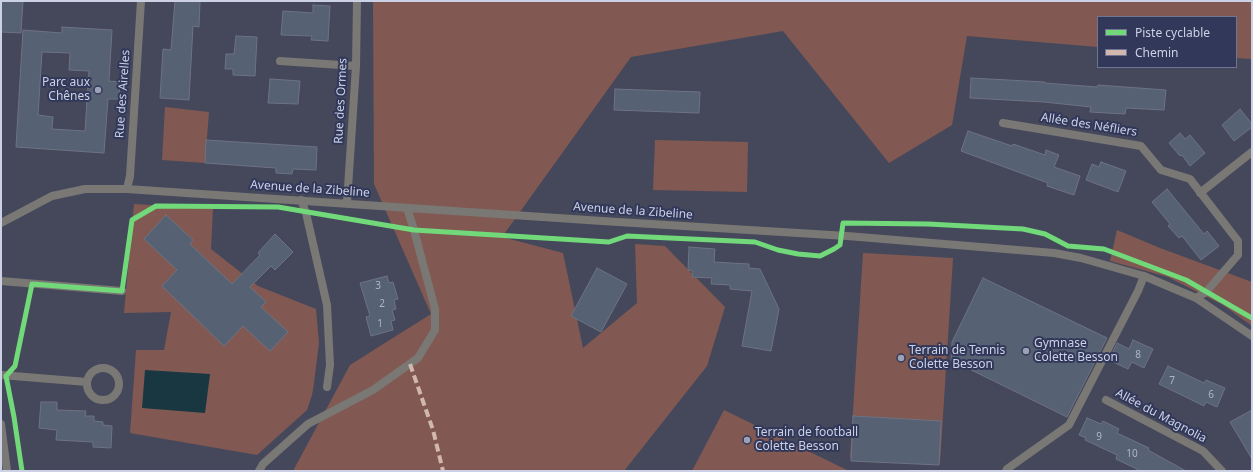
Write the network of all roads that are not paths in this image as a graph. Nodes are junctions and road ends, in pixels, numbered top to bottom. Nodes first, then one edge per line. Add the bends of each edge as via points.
1 (141, 1) edge
2 (357, 1) edge
3 (280, 61) dead end
4 (356, 66) junction
5 (1002, 123) dead end
6 (1252, 152) edge
7 (127, 189) junction
8 (1200, 192) junction
9 (301, 200) junction
10 (347, 203) junction
11 (407, 208) junction
12 (1, 223) edge
13 (1144, 276) junction
14 (1, 281) edge
15 (122, 291) dead end
16 (1196, 298) junction
17 (1252, 336) edge
18 (1, 375) edge
19 (87, 382) junction
20 (327, 387) dead end
21 (1106, 400) dead end
22 (1, 424) edge
23 (7, 471) edge
24 (259, 471) edge
25 (1006, 471) edge
26 (1222, 471) edge

1 - 7 street, Rue des Airelles via 130,176
2 - 4 street, Rue des Ormes
3 - 4 street
4 - 10 street, Rue des Ormes
5 - 8 street, Allée des Néfliers via 1141,146 1161,170 1190,179
6 - 8 street
7 - 9 street, Avenue de la Zibeline
7 - 12 street, Avenue de la Zibeline via 85,189 52,196
8 - 16 street, Allée des Néfliers via 1238,241 1238,255 1206,292
9 - 10 street, Avenue de la Zibeline
9 - 20 street via 327,305 330,365
10 - 11 street, Avenue de la Zibeline
11 - 13 street, Avenue de la Zibeline via 847,236 1054,253
11 - 24 street via 435,308 435,330 418,358 373,390 308,424 262,464
13 - 16 street, Avenue de la Zibeline
13 - 25 street via 1069,425
14 - 15 street
16 - 17 street, Avenue de la Zibeline
18 - 19 street
19 - 19 street via 96,369 106,368 115,372 119,388 117,393 108,399 98,399 90,393
21 - 26 street, Allée du Magnolia via 1203,451
22 - 23 street

